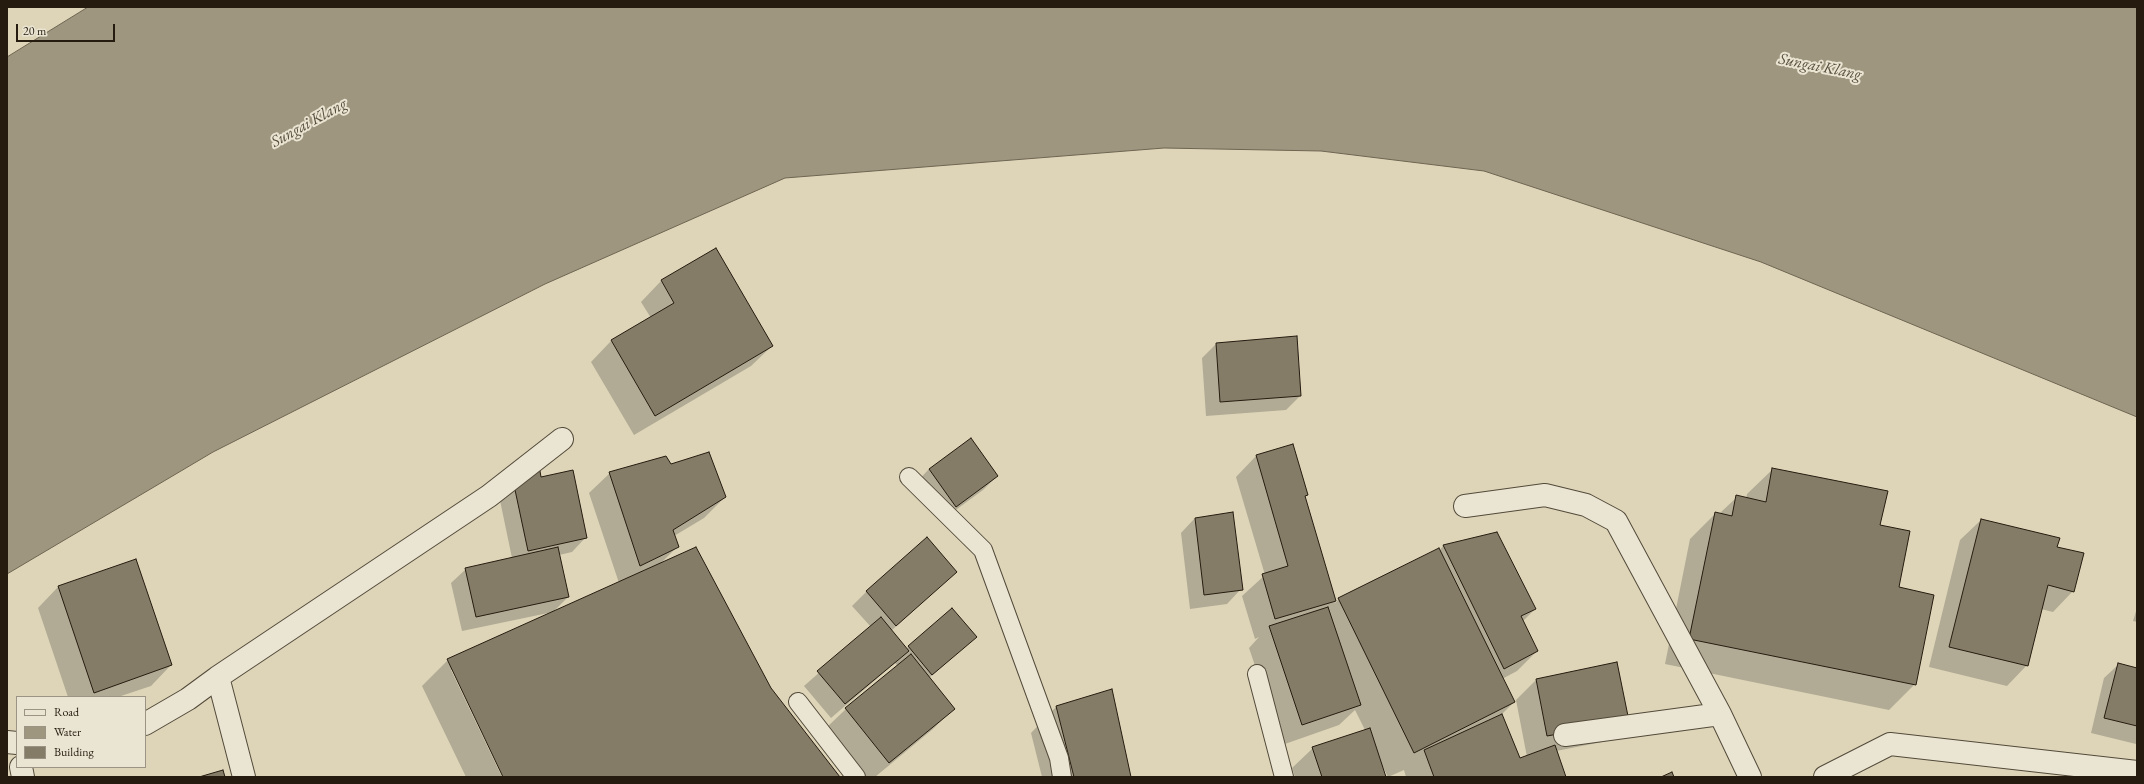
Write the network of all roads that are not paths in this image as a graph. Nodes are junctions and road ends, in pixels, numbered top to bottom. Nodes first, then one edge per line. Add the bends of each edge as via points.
1 (562, 440) dead end
2 (909, 477) dead end
3 (1465, 506) dead end
4 (1257, 674) dead end
5 (218, 677) junction
6 (798, 702) dead end
7 (1720, 714) junction
8 (146, 723) edge
9 (1565, 735) dead end
10 (2137, 772) edge
11 (244, 777) edge
12 (856, 777) edge
13 (1062, 777) edge
14 (1284, 777) edge
15 (1750, 777) edge
16 (1825, 777) edge

1 - 5 street via 489,496
2 - 13 lane via 983,550 1059,758
3 - 7 street via 1545,495 1586,505 1616,521
4 - 14 lane
5 - 8 street via 188,699
5 - 11 street
6 - 12 lane
7 - 9 street
7 - 15 street
10 - 16 street via 1890,744

